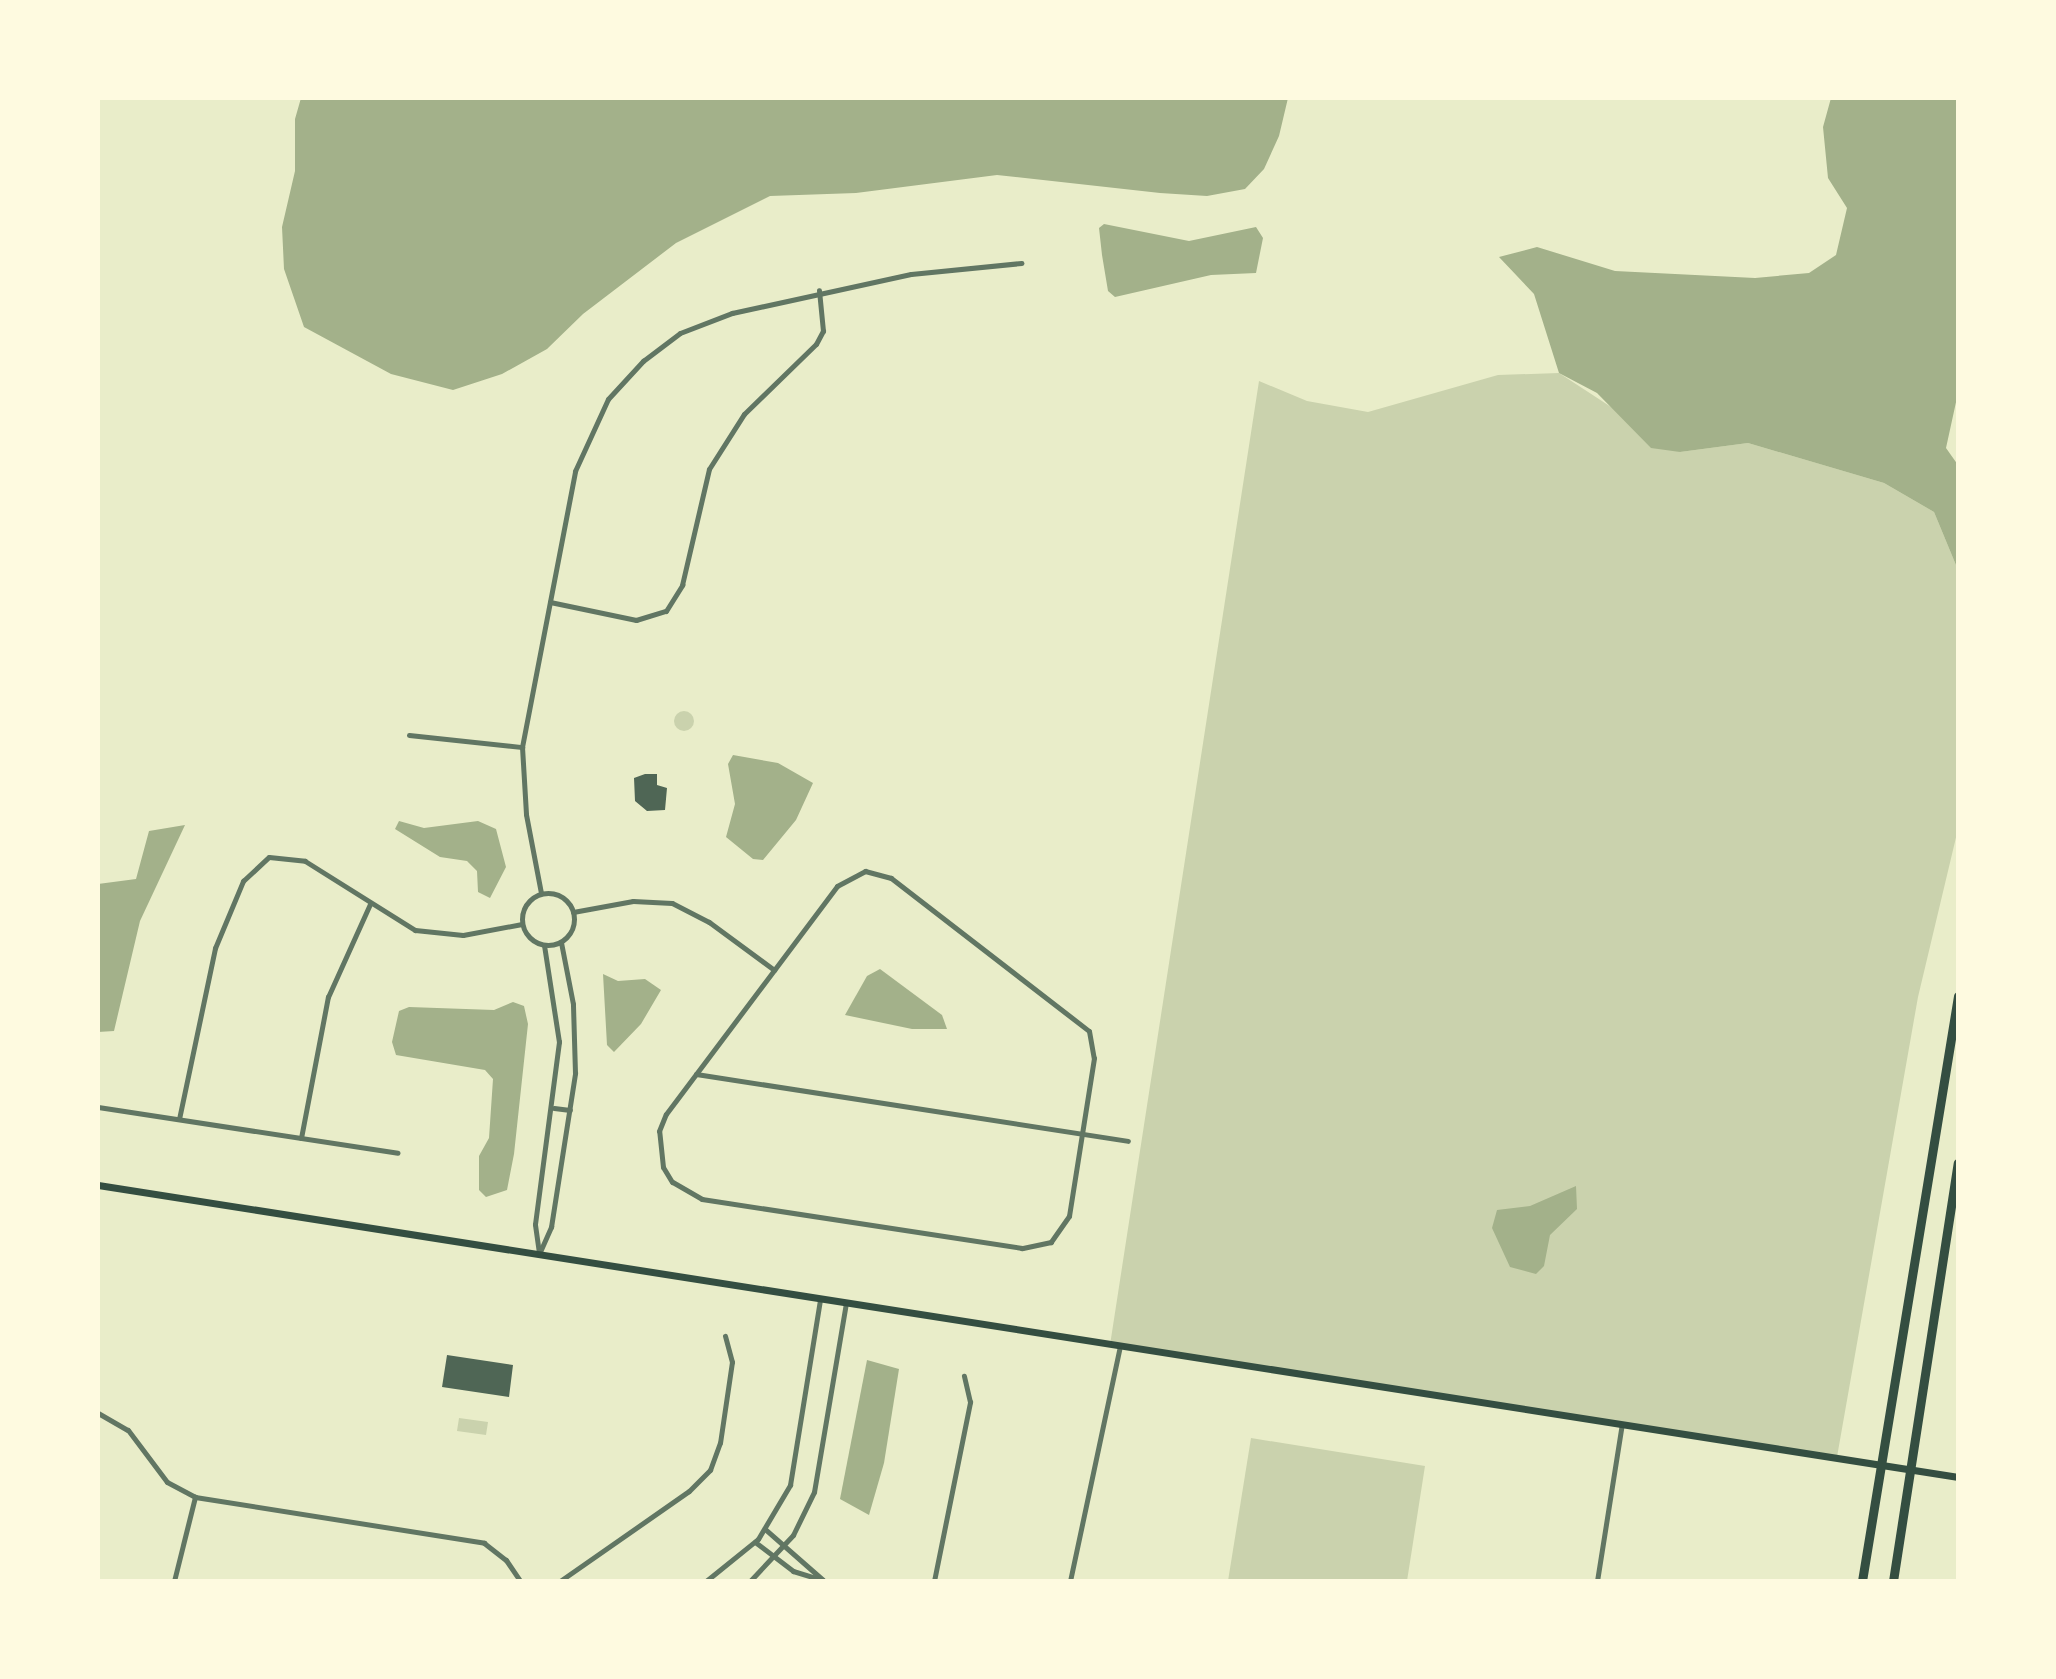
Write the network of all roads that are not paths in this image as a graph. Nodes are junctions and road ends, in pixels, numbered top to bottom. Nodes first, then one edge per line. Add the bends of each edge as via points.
1 (1021, 263) dead end
2 (819, 290) junction
3 (550, 602) junction
4 (409, 735) dead end
5 (522, 747) junction
6 (541, 893) junction
7 (370, 904) junction
8 (573, 912) junction
9 (522, 924) junction
10 (561, 942) junction
11 (544, 945) junction
12 (774, 970) junction
13 (1958, 996) edge
14 (696, 1074) junction
15 (98, 1107) edge
16 (554, 1108) junction
17 (570, 1110) junction
18 (179, 1119) junction
19 (1082, 1134) junction
20 (301, 1138) junction
21 (1128, 1141) dead end
22 (397, 1153) dead end
23 (1958, 1163) edge
24 (98, 1185) edge
25 (539, 1254) junction
26 (820, 1299) junction
27 (846, 1303) junction
28 (725, 1336) dead end
29 (1120, 1346) junction
30 (964, 1376) dead end
31 (98, 1413) edge
32 (1622, 1424) junction
33 (1958, 1477) edge
34 (195, 1497) junction
35 (766, 1530) junction
36 (755, 1542) junction
37 (784, 1548) junction
38 (775, 1558) junction
39 (174, 1581) edge
40 (520, 1581) edge
41 (560, 1581) edge
42 (706, 1581) edge
43 (750, 1581) edge
44 (824, 1581) edge
45 (934, 1581) edge
46 (1070, 1581) edge
47 (1597, 1581) edge
48 (1862, 1581) edge
49 (1893, 1581) edge

1 - 2 street
2 - 3 street via 680,333 643,361 608,399 575,471
2 - 3 street via 823,331 816,344 744,414 709,469 682,585 666,611 636,620
3 - 5 street
4 - 5 street
5 - 6 street via 526,814
6 - 8 street via 561,896
6 - 9 street via 524,907
7 - 9 street via 415,930 436,935
7 - 18 street via 305,861 269,857 253,866 211,963
7 - 20 street via 328,997
8 - 10 street via 573,925
8 - 12 street via 633,901 672,903 709,922
9 - 11 street via 526,935
10 - 11 street
10 - 17 street via 576,1042
11 - 16 street via 557,1012
12 - 14 street
12 - 19 street via 837,886 865,871 891,878 1089,1031 1094,1058
13 - 48 highway
14 - 19 street
14 - 19 street via 666,1114 658,1150 672,1182 717,1201 1038,1247 1062,1231 1069,1216
15 - 18 street
16 - 17 street
16 - 25 street via 535,1224
17 - 25 street via 551,1227
18 - 20 street
19 - 21 street
20 - 22 street
23 - 49 highway
24 - 25 main road
25 - 26 main road
26 - 27 main road
26 - 35 street via 794,1471
27 - 29 main road
27 - 37 street via 819,1472 808,1509
28 - 41 street via 732,1362 720,1443 710,1470 689,1491
29 - 32 main road
29 - 46 street
30 - 45 street via 970,1404
31 - 34 street via 128,1430 167,1482
32 - 33 main road
32 - 47 street
34 - 39 street
34 - 40 street via 484,1543 506,1560
35 - 36 street
35 - 37 street
36 - 38 street
36 - 42 street
37 - 38 street
37 - 44 street via 820,1572
38 - 43 street
38 - 44 street via 799,1574

